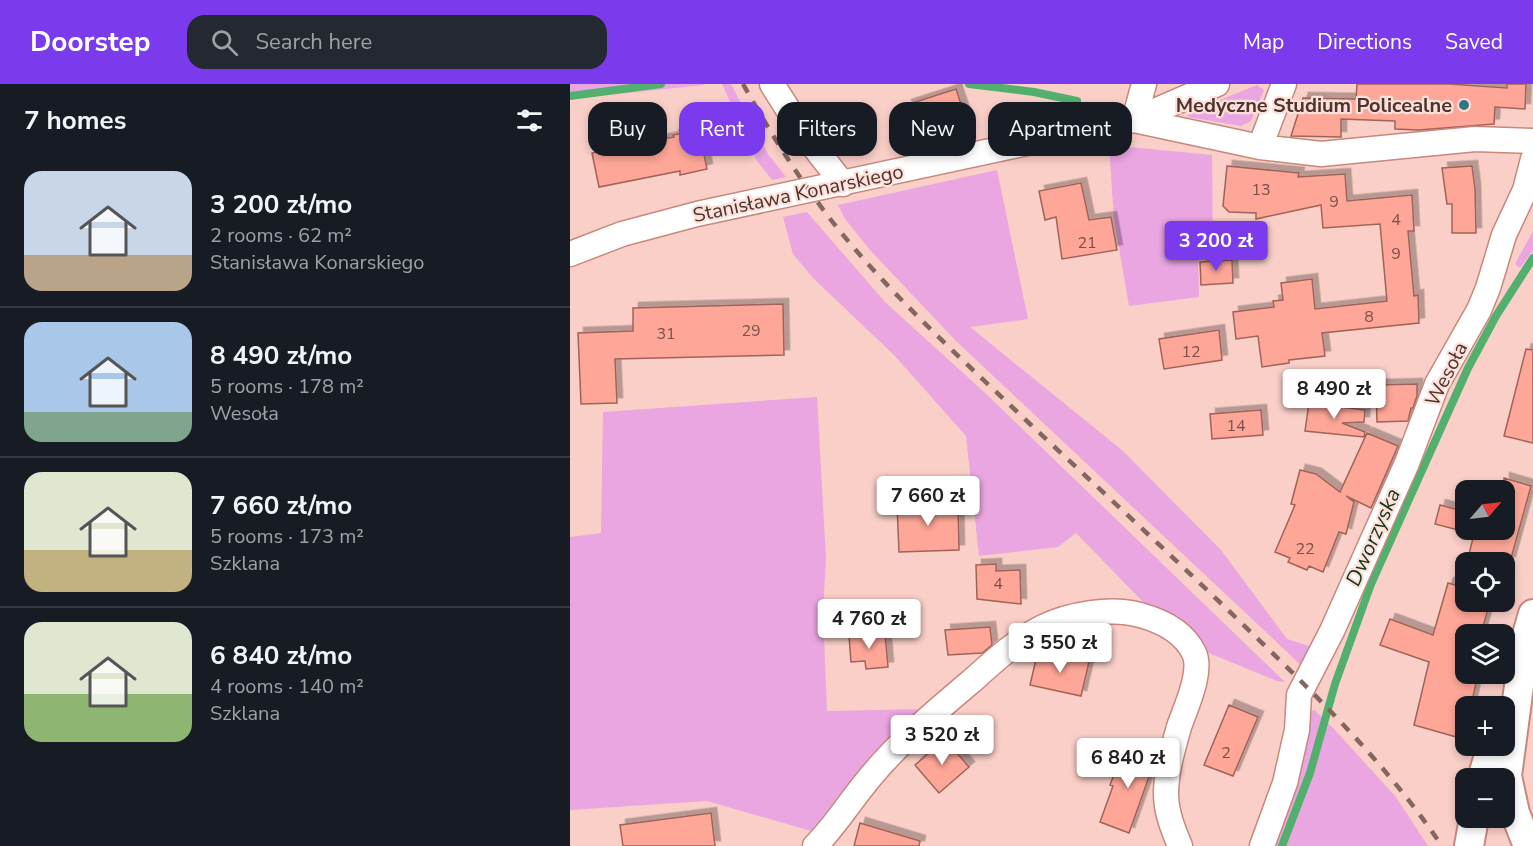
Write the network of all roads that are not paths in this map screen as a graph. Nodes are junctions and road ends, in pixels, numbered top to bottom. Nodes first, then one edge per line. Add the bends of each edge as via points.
1 (772, 84) edge
2 (1144, 84) edge
3 (1217, 84) edge
4 (1284, 84) edge
5 (1134, 120) junction
6 (1533, 141) edge
7 (1260, 147) junction
8 (1533, 159) edge
9 (843, 184) junction
10 (570, 254) edge
11 (1533, 614) edge
12 (1524, 648) junction
13 (1508, 696) edge
14 (1472, 828) edge
15 (815, 846) edge
16 (1180, 846) edge
17 (1262, 846) edge
18 (1469, 846) edge
19 (1528, 846) edge

1 - 9 street
2 - 5 street
3 - 5 street, Stanisława Konarskiego
4 - 7 street
5 - 7 street, Stanisława Konarskiego
5 - 9 street, Stanisława Konarskiego
6 - 7 street, Stanisława Konarskiego via 1475,139 1321,154
8 - 17 street, Wesoła via 1479,310 1437,384 1407,463 1299,695 1297,730 1285,783
9 - 10 street, Stanisława Konarskiego via 697,214 622,234
11 - 12 street
12 - 13 street
12 - 19 street via 1507,776
14 - 18 street
15 - 16 street via 920,724 1004,653 1043,627 1089,614 1116,612 1134,613 1167,624 1195,655 1196,673 1170,759 1166,794 1170,822

